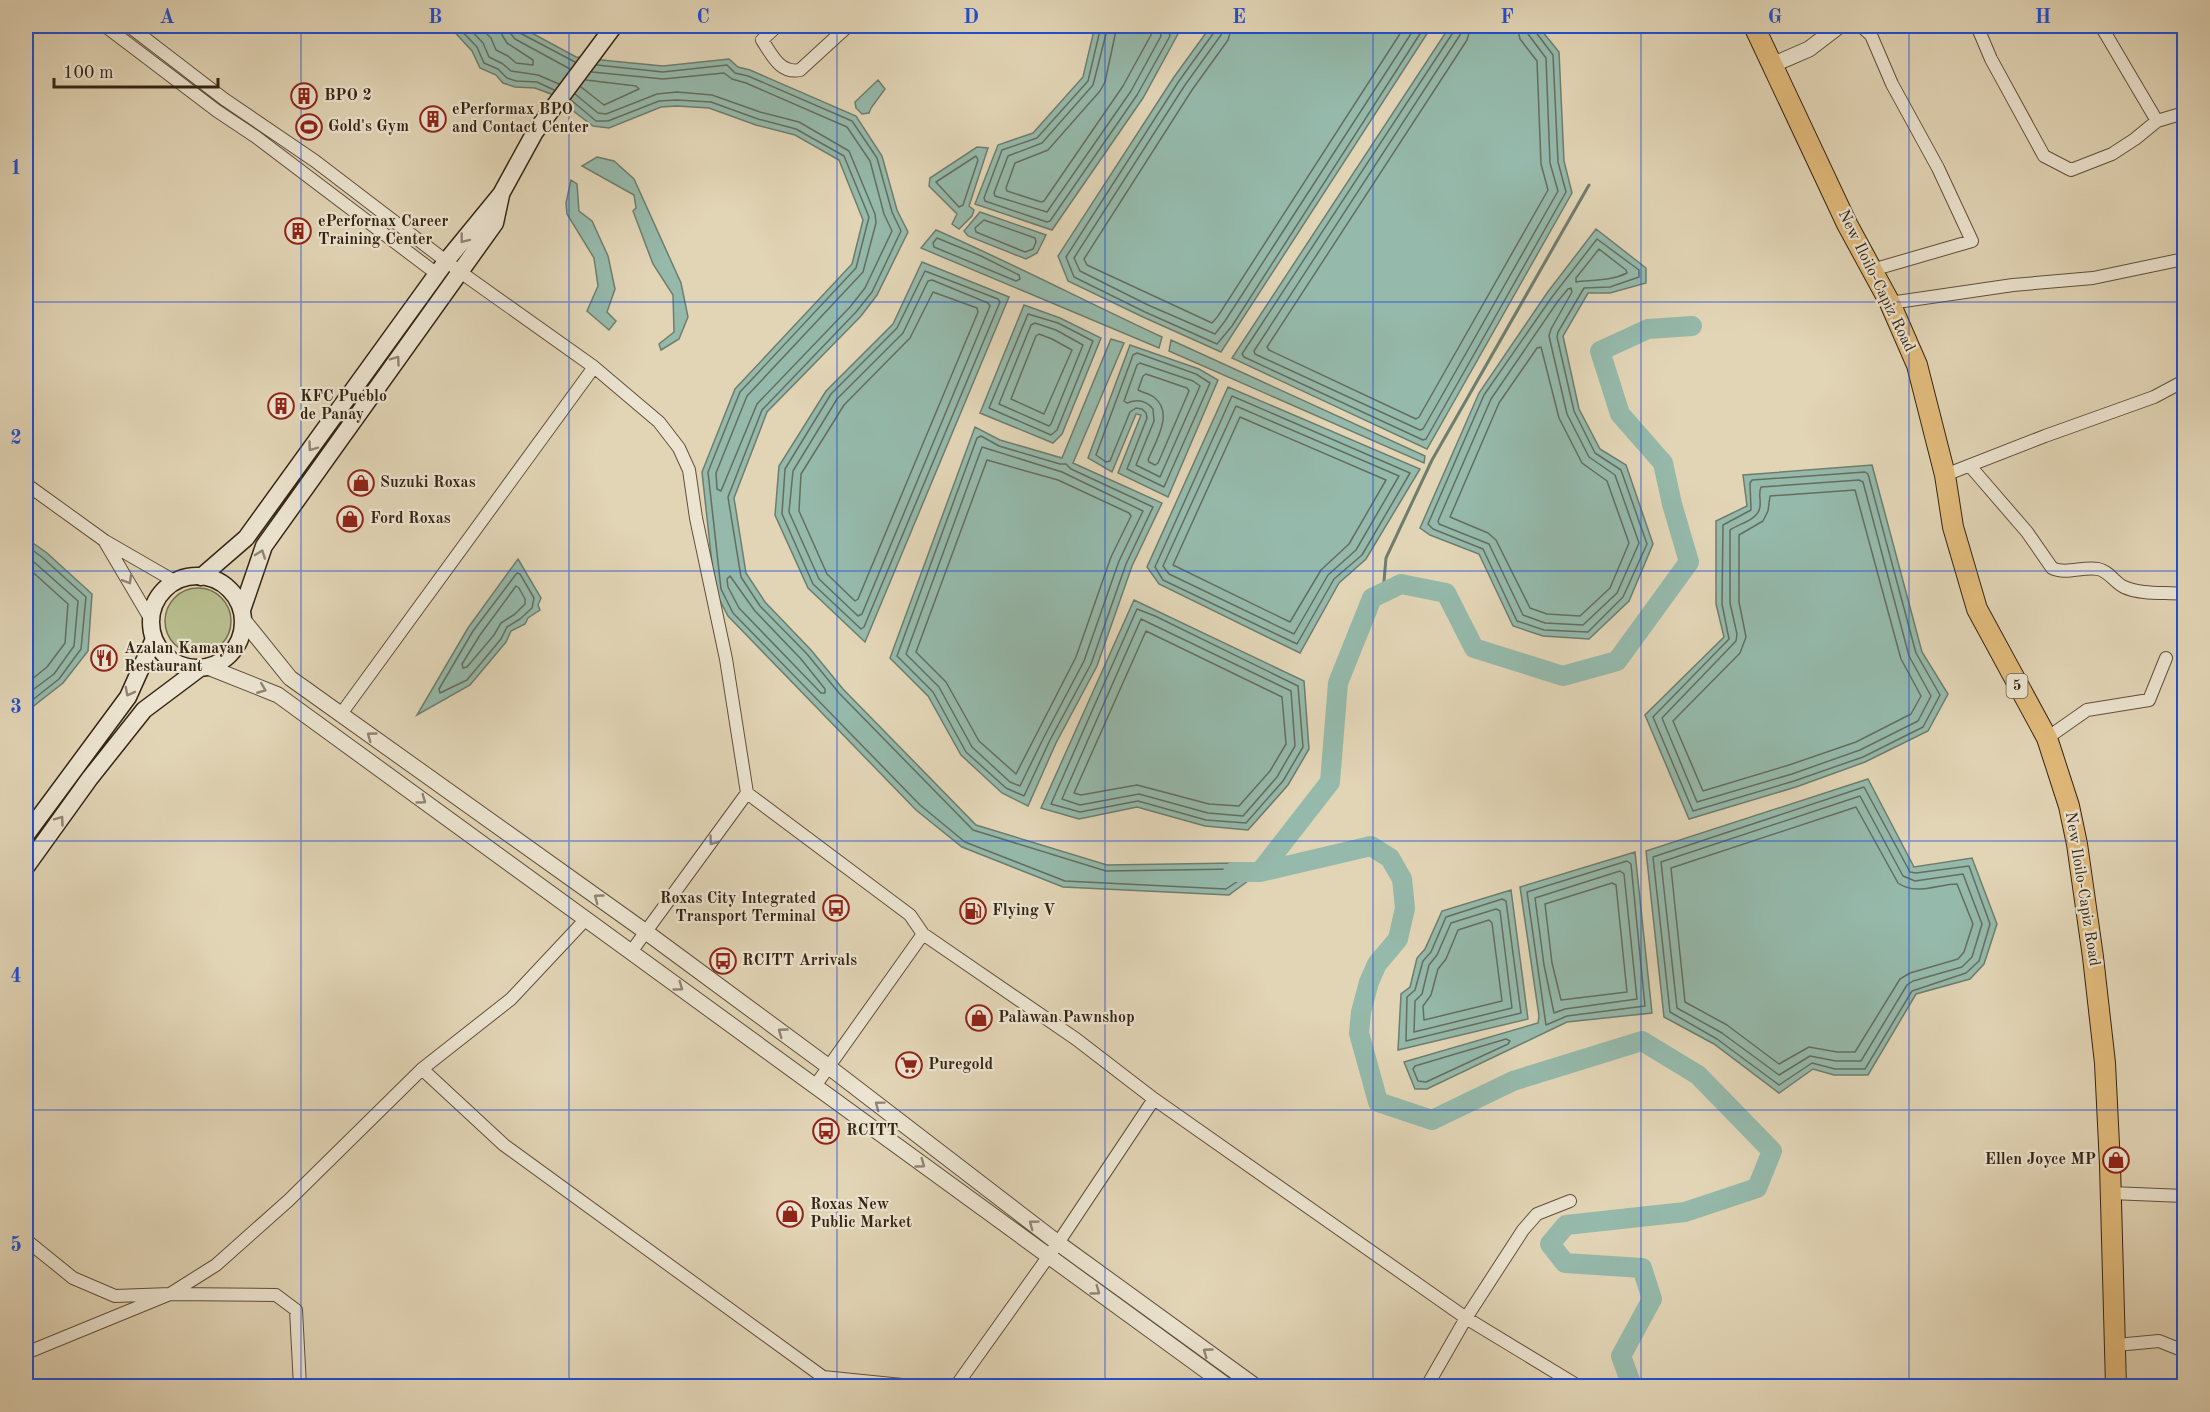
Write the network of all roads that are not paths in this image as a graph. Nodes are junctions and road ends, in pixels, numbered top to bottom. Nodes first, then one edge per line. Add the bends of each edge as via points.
1 (105, 26) edge
2 (129, 26) edge
3 (614, 26) edge
4 (777, 26) edge
5 (848, 26) edge
6 (1754, 26) edge
7 (1839, 26) edge
8 (1862, 26) edge
9 (1977, 26) edge
10 (2101, 26) edge
11 (1772, 65) junction
12 (224, 99) junction
13 (217, 111) junction
14 (2184, 113) edge
15 (2157, 121) junction
16 (260, 133) junction
17 (315, 161) junction
18 (305, 174) junction
19 (2184, 259) edge
20 (448, 268) junction
21 (1872, 270) junction
22 (1890, 303) junction
23 (594, 367) junction
24 (2184, 381) edge
25 (1970, 466) junction
26 (1945, 475) junction
27 (26, 484) edge
28 (105, 541) junction
29 (201, 577) junction
30 (176, 582) junction
31 (2184, 594) edge
32 (243, 615) junction
33 (151, 620) junction
34 (154, 639) junction
35 (2166, 658) dead end
36 (204, 668) junction
37 (341, 714) junction
38 (2047, 738) junction
39 (747, 794) junction
40 (26, 835) edge
41 (26, 867) edge
42 (586, 919) junction
43 (646, 932) junction
44 (923, 934) junction
45 (631, 952) junction
46 (829, 1067) junction
47 (422, 1069) junction
48 (815, 1086) junction
49 (1154, 1099) junction
50 (2111, 1194) junction
51 (2184, 1197) edge
52 (1570, 1201) dead end
53 (26, 1240) edge
54 (1058, 1243) junction
55 (1048, 1257) junction
56 (170, 1293) junction
57 (1466, 1318) junction
58 (2116, 1345) junction
59 (2184, 1351) edge
60 (26, 1353) edge
61 (300, 1386) edge
62 (912, 1386) edge
63 (956, 1386) edge
64 (1227, 1386) edge
65 (1255, 1386) edge
66 (1427, 1386) edge
67 (1578, 1386) edge
68 (2116, 1386) edge

1 - 13 street
2 - 12 street
3 - 20 main road via 535,132 501,194 495,223
4 - 5 street via 762,40 782,68 791,72 800,70
6 - 11 highway, New Iloilo-Capiz Road / 5
7 - 11 street via 1809,49
8 - 21 street via 1871,35 1972,241
9 - 15 street via 2044,156 2071,170 2112,154
10 - 15 street
11 - 21 highway, New Iloilo-Capiz Road / 5
12 - 13 street
12 - 16 street
13 - 16 street
14 - 15 street
16 - 17 street
16 - 18 street
17 - 18 street
17 - 20 street
18 - 20 street
19 - 22 street via 2093,278
20 - 23 street
20 -> 29 main road via 246,538
32 -> 20 main road via 264,546
21 - 22 highway, New Iloilo-Capiz Road / 5
22 - 26 highway, New Iloilo-Capiz Road / 5 via 1917,365
23 - 37 street
23 - 39 street via 658,422 679,448 689,470 726,659
24 - 25 street via 2154,397
25 - 26 street
25 - 31 street via 2027,532 2052,568 2101,569 2121,586 2134,591
26 - 38 highway, New Iloilo-Capiz Road / 5 via 1953,527 1977,609
27 - 28 street
28 - 30 street
28 -> 33 street
29 - 30 main road
29 - 32 main road via 226,587
30 - 33 main road via 159,597
32 - 36 main road via 241,636 234,651
32 - 37 street via 290,678
33 - 34 main road
34 - 36 main road via 172,661 185,667
34 -> 40 main road via 128,697
35 - 38 street via 2149,700 2087,710
41 -> 36 main road via 144,710
36 -> 42 street via 278,695
43 -> 37 street
38 - 50 highway, New Iloilo-Capiz Road / 5 via 2069,806 2090,935 2105,1063
39 -> 43 street
39 - 44 street via 910,915
42 - 45 street
42 - 47 street via 511,999
43 - 45 street
46 -> 43 street
44 - 46 street
44 - 49 street via 1076,1038
45 -> 48 street
46 - 48 street
54 -> 46 street
47 - 56 street via 224,1258
47 - 62 street via 504,1145 823,1377
48 -> 55 street
49 - 54 street
49 - 57 street
50 - 51 street
50 - 58 highway, New Iloilo-Capiz Road / 5
52 - 57 street via 1537,1214
53 - 56 street via 73,1278 115,1296
54 - 55 street
65 -> 54 street
55 - 63 street
55 -> 64 street
56 - 60 street
56 - 61 street via 276,1295 296,1310
57 - 66 street
57 - 67 street
58 - 59 street via 2159,1341
58 - 68 highway, New Iloilo-Capiz Road / 5

